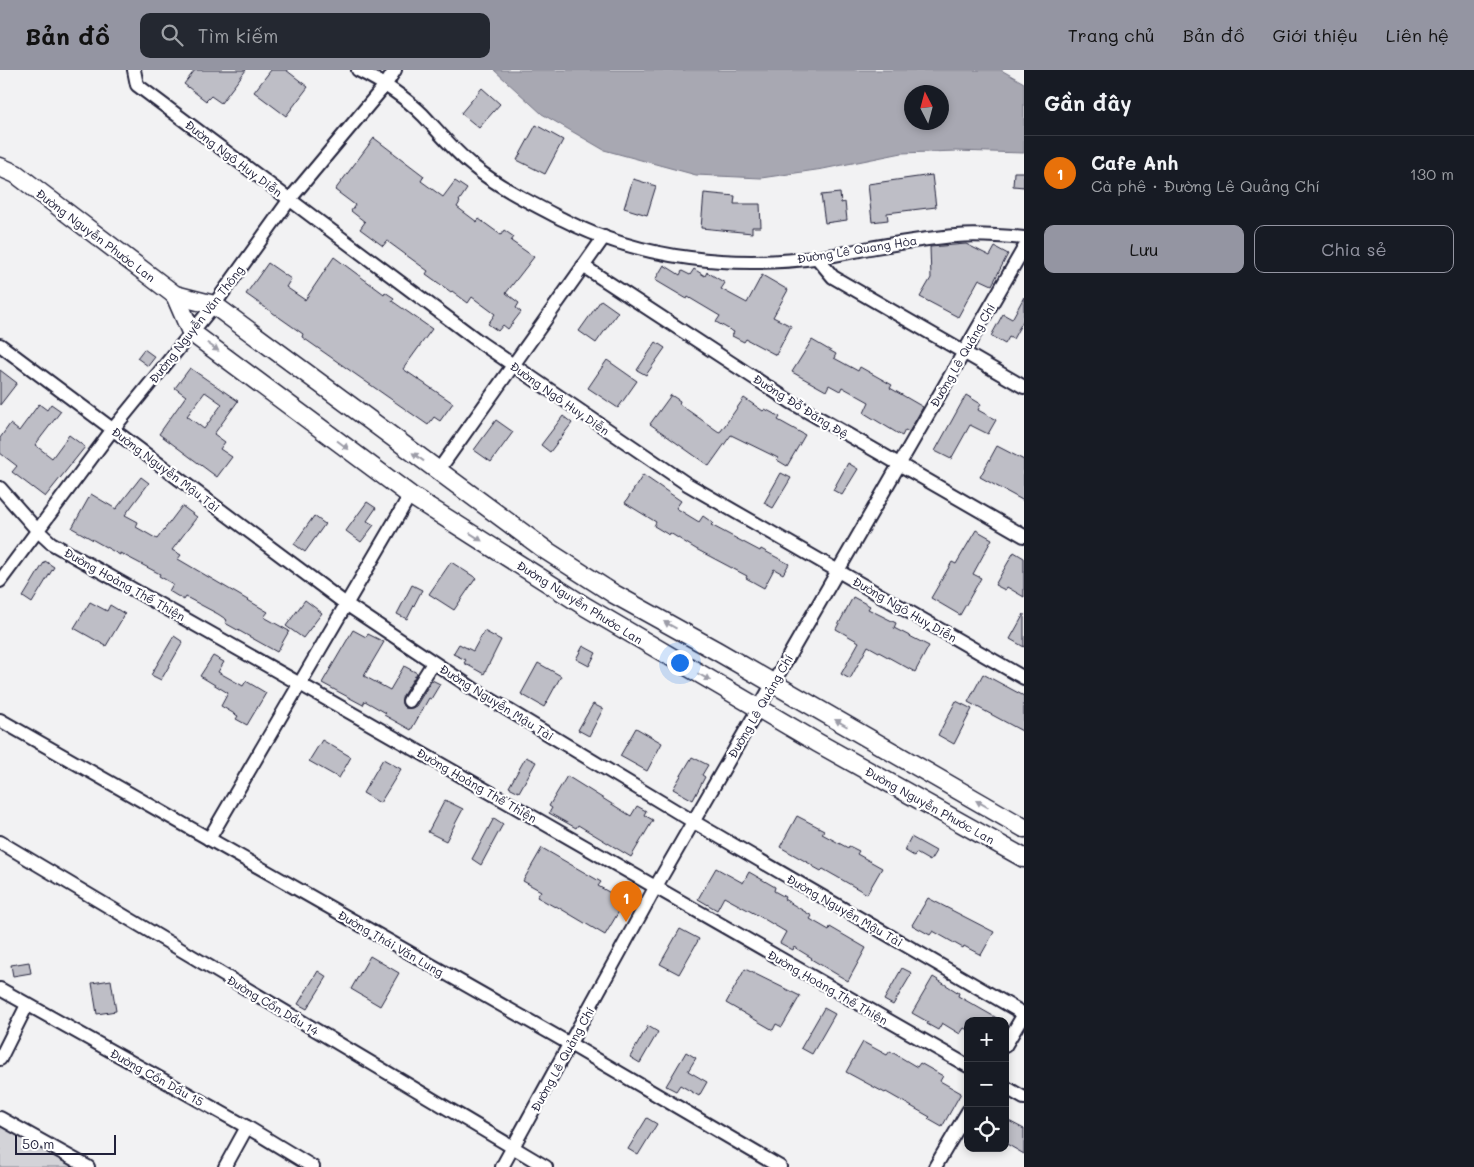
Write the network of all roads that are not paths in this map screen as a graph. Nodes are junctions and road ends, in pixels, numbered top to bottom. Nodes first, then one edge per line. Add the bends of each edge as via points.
1 (134, 70) edge
2 (358, 70) edge
3 (395, 70) edge
4 (386, 84) junction
5 (0, 154) edge
6 (8, 170) edge
7 (290, 199) junction
8 (604, 237) junction
9 (1024, 238) edge
10 (1024, 248) edge
11 (818, 258) junction
12 (583, 266) junction
13 (175, 296) junction
14 (214, 305) junction
15 (191, 332) junction
16 (0, 345) edge
17 (964, 353) junction
18 (513, 365) junction
19 (1024, 387) edge
20 (113, 429) junction
21 (899, 465) junction
22 (438, 471) junction
23 (0, 488) edge
24 (410, 495) junction
25 (37, 530) junction
26 (1024, 536) edge
27 (838, 571) junction
28 (0, 581) edge
29 (346, 604) junction
30 (433, 663) junction
31 (1024, 678) edge
32 (300, 682) junction
33 (774, 683) junction
34 (409, 701) dead end
35 (759, 709) junction
36 (0, 720) edge
37 (694, 822) junction
38 (1024, 828) edge
39 (209, 839) junction
40 (0, 842) edge
41 (1024, 858) edge
42 (655, 888) junction
43 (0, 989) edge
44 (27, 1005) junction
45 (1024, 1014) edge
46 (1009, 1039) edge
47 (570, 1044) junction
48 (0, 1059) edge
49 (964, 1064) edge
50 (1009, 1089) edge
51 (1024, 1098) edge
52 (0, 1118) edge
53 (964, 1118) edge
54 (247, 1127) junction
55 (513, 1148) junction
56 (88, 1167) edge
57 (225, 1167) edge
58 (313, 1167) edge
59 (502, 1167) edge
60 (546, 1167) edge
61 (780, 1167) edge
62 (935, 1167) edge

1 - 7 street, Đường Ngô Huy Diễn via 137,85
2 - 4 street, Đường Lê Quang Hòa
3 - 4 street, Đường Nguyễn Văn Thông
4 - 7 street, Đường Nguyễn Văn Thông
4 - 8 street, Đường Lê Quang Hòa via 422,114 474,167 543,209
5 - 6 main road, Đường Nguyễn Phước Lan via 10,162
6 - 13 main road, Đường Nguyễn Phước Lan
7 - 14 street, Đường Nguyễn Văn Thông
7 - 18 street, Đường Ngô Huy Diễn
8 - 11 street, Đường Lê Quang Hòa via 663,253 704,259 742,262
8 - 12 street
9 - 11 street, Đường Lê Quang Hòa via 958,235
10 - 17 street, Đường Lê Quảng Chí
11 - 17 street via 833,277
12 - 18 street
12 - 21 street, Đường Đỗ Đăng Đệ via 792,402
13 - 14 main road, Đường Nguyễn Phước Lan
13 - 15 main road, Đường Nguyễn Phước Lan
14 - 15 street, Đường Nguyễn Văn Thông
22 -> 14 main road, Đường Nguyễn Phước Lan
15 - 20 street, Đường Nguyễn Văn Thông
15 -> 24 main road, Đường Nguyễn Phước Lan
16 - 20 street, Đường Nguyễn Mậu Tài
17 - 19 street
17 - 21 street, Đường Lê Quảng Chí
18 - 22 street
18 - 27 street, Đường Ngô Huy Diễn via 687,484
20 - 25 street, Đường Nguyễn Văn Thông
20 - 29 street, Đường Nguyễn Mậu Tài
21 - 26 street, Đường Đỗ Đăng Đệ
21 - 27 street, Đường Lê Quảng Chí
33 -> 22 main road, Đường Nguyễn Phước Lan via 614,594 547,551
23 - 25 street, Đường Hoàng Thế Thiện
24 - 29 street
24 -> 35 main road, Đường Nguyễn Phước Lan via 586,607
25 - 28 street, Đường Nguyễn Văn Thông
25 - 32 street, Đường Hoàng Thế Thiện via 51,543
27 - 31 street, Đường Ngô Huy Diễn
27 - 33 street, Đường Lê Quảng Chí
29 - 30 street, Đường Nguyễn Mậu Tài
29 - 32 street
30 - 34 street
30 - 37 street, Đường Nguyễn Mậu Tài
32 - 39 street
32 - 42 street, Đường Hoàng Thế Thiện
33 - 35 street, Đường Lê Quảng Chí
38 -> 33 main road, Đường Nguyễn Phước Lan
35 - 37 street, Đường Lê Quảng Chí
35 - 41 main road, Đường Nguyễn Phước Lan
36 - 39 street, Đường Thái Văn Lung
37 - 42 street, Đường Lê Quảng Chí
37 - 45 street, Đường Nguyễn Mậu Tài
39 - 47 street, Đường Thái Văn Lung
40 - 55 street, Đường Cồn Dầu 14
42 - 47 street, Đường Lê Quảng Chí
42 - 49 street, Đường Hoàng Thế Thiện
43 - 44 street, Đường Cồn Dầu 15
44 - 48 street
44 - 54 street, Đường Cồn Dầu 15
45 - 46 street
47 - 55 street, Đường Lê Quảng Chí
47 - 61 street, Đường Thái Văn Lung
50 - 51 street
52 - 56 street
53 - 62 street
54 - 57 street
54 - 58 street, Đường Cồn Dầu 15
55 - 59 street, Đường Lê Quảng Chí
55 - 60 street, Đường Cồn Dầu 14

